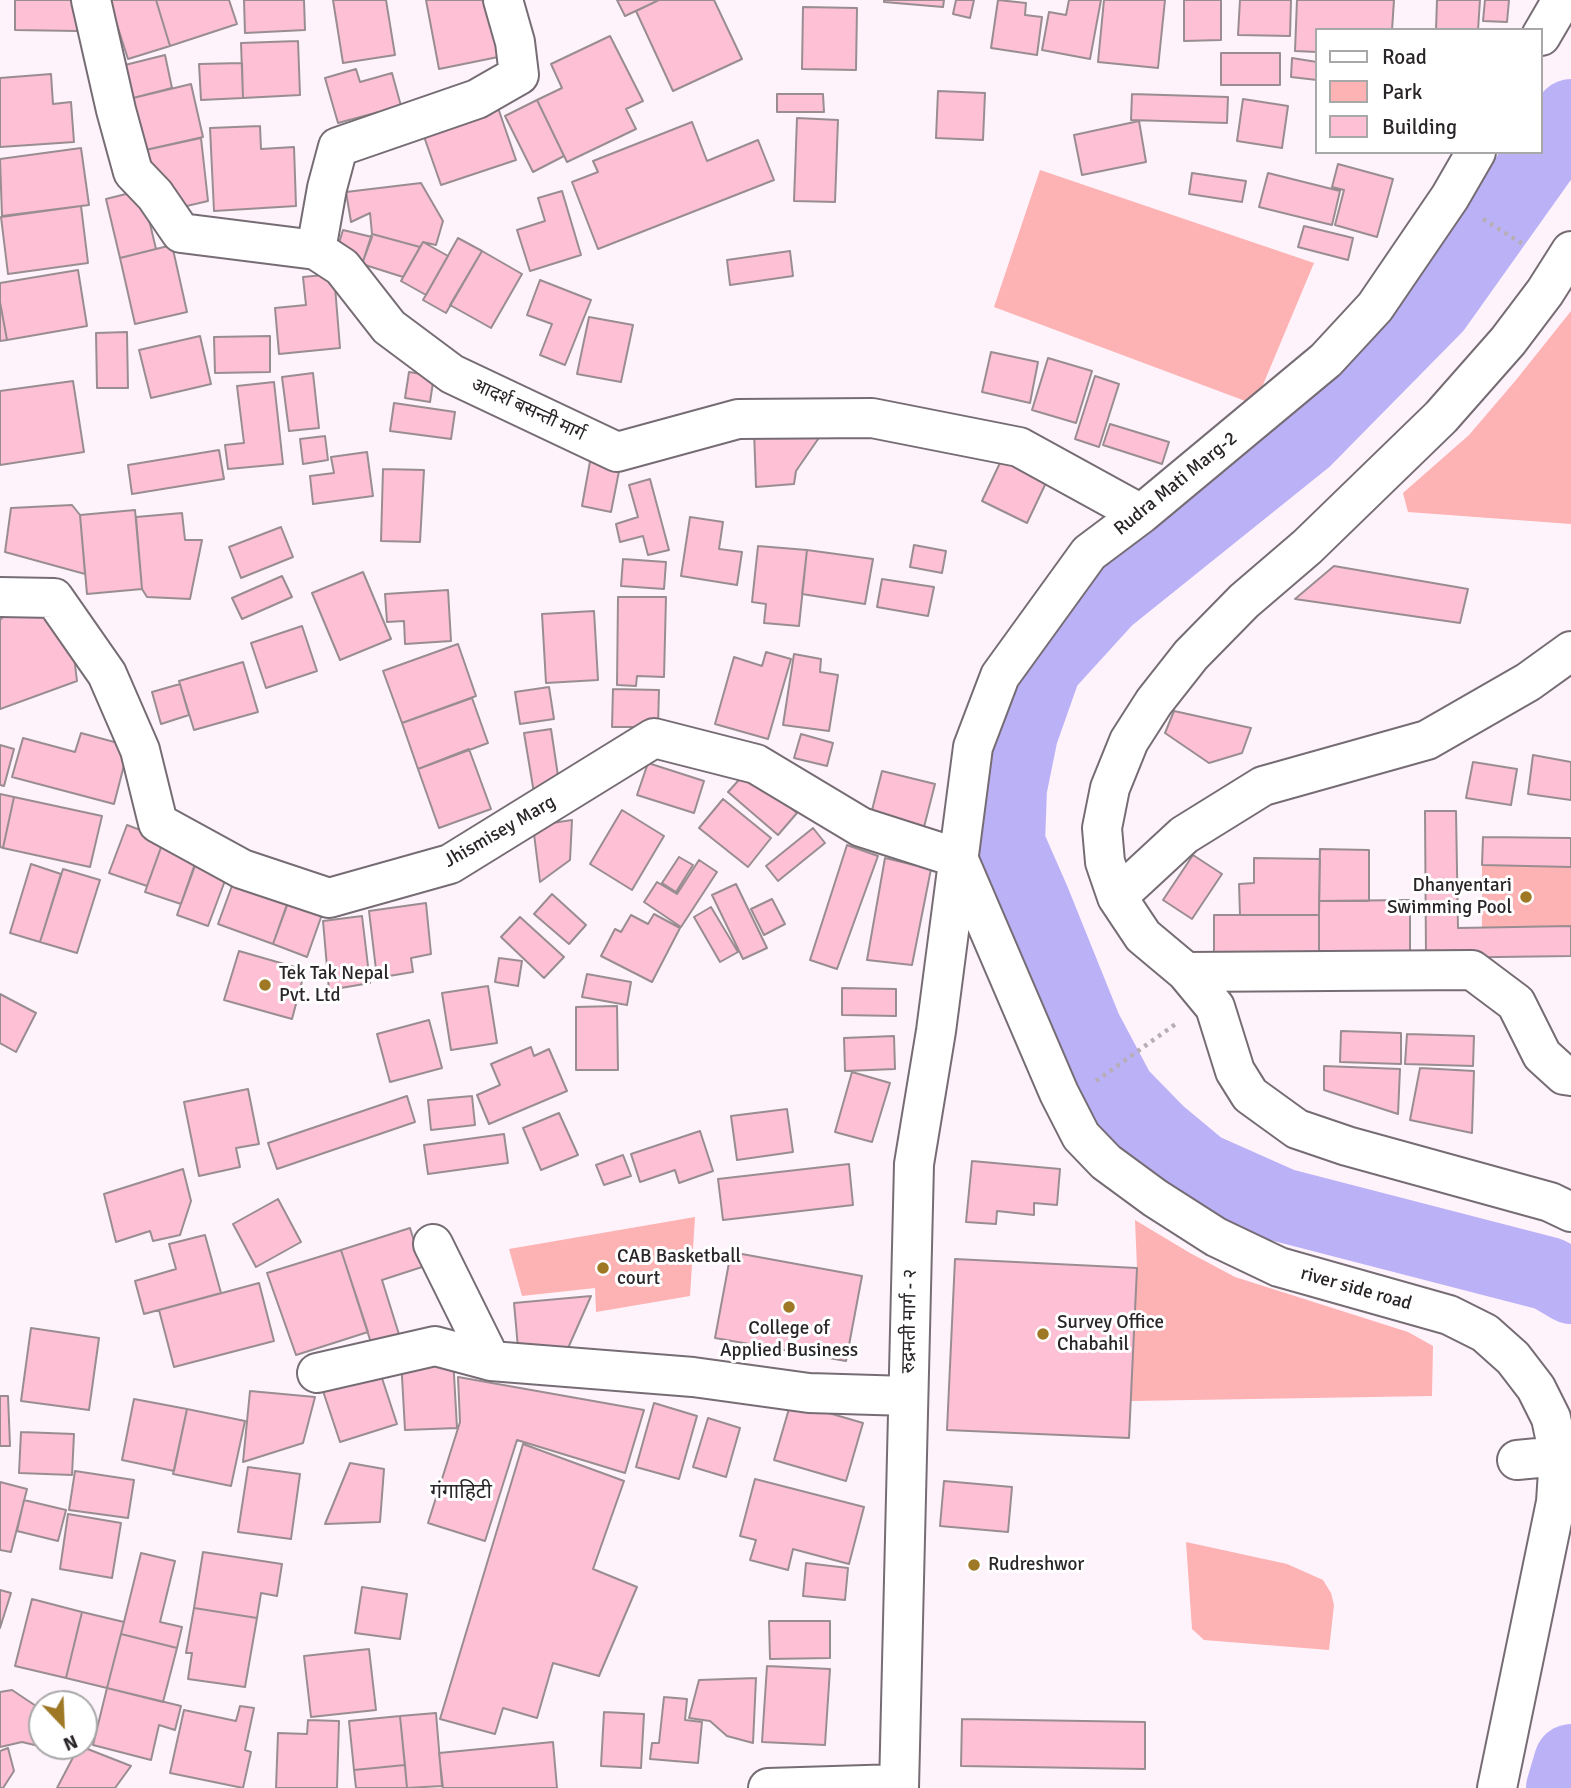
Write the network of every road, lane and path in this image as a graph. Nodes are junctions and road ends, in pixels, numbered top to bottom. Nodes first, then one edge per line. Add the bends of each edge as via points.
1 (91, 0) edge
2 (503, 0) edge
3 (1562, 0) edge
4 (1543, 33) edge
5 (1475, 154) edge
6 (1450, 197) junction
7 (316, 250) junction
8 (1567, 266) edge
9 (1141, 514) junction
10 (0, 597) edge
11 (1571, 651) edge
12 (958, 858) junction
13 (1117, 897) junction
14 (1186, 972) junction
15 (1170, 1028) dead end
16 (1571, 1076) edge
17 (1094, 1082) dead end
18 (1571, 1212) edge
19 (433, 1244) dead end
20 (491, 1361) junction
21 (317, 1373) dead end
22 (908, 1396) junction
23 (1559, 1456) junction
24 (1517, 1460) dead end
25 (899, 1786) edge
26 (768, 1788) edge
27 (1497, 1788) edge

1 - 7 street via 133,172 181,233
2 - 7 street via 519,75 477,99 338,147
3 - 4 street
5 - 6 street, Rudra Mati Marg-2
6 - 8 path
6 - 9 street, Rudra Mati Marg-2 via 1375,307 1326,360
7 - 9 street, आदर्श बसन्ती मार्ग via 342,267 389,327 452,374 617,452 738,419 872,418 1019,447
8 - 13 street via 1441,417 1235,610 1154,702 1129,741 1110,788 1102,828 1105,862
9 - 12 street, Rudra Mati Marg-2 via 1089,553 1000,676 974,747
10 - 12 street, Jhismisey Marg via 54,598 107,674 140,750 158,823 242,869 329,898 450,864 654,738 756,764 862,827
11 - 13 street via 1528,682 1427,740 1263,786 1184,835
12 - 22 street, रुद्रमती मार्ग ‍- २ via 914,1164
12 - 23 street, river side road via 1064,1103 1081,1136 1106,1162 1216,1237 1279,1267 1449,1315 1485,1333 1514,1358 1536,1388 1551,1418
13 - 14 street via 1143,936
14 - 16 street via 1472,970 1516,1003 1542,1055
14 - 18 street via 1214,1007 1235,1071 1250,1095 1297,1129
15 - 17 path
19 - 20 street
20 - 21 street via 435,1346
20 - 22 street via 693,1377 809,1392
22 - 25 street, रुद्रमती मार्ग ‍- २
23 - 24 street
23 - 27 street, river side road via 1556,1502
25 - 26 street

